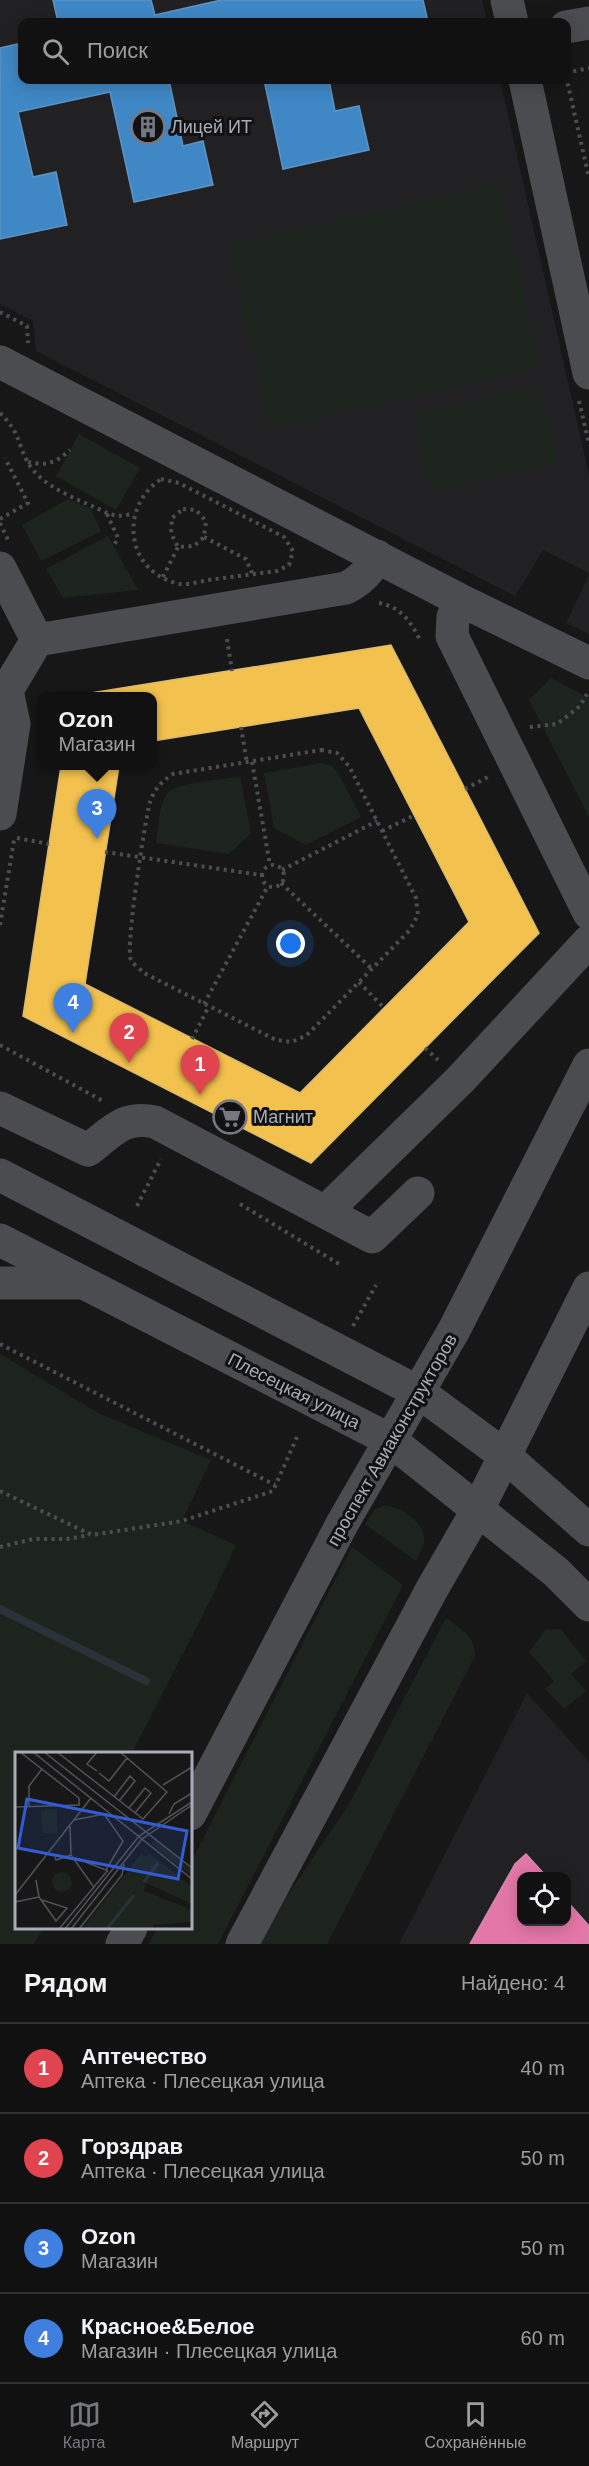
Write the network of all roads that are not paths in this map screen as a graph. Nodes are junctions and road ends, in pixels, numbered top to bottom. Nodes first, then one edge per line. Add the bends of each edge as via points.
1 (507, 0) edge
2 (511, 18) edge
3 (589, 22) edge
4 (571, 26) edge
5 (526, 84) edge
6 (0, 362) edge
7 (589, 372) edge
8 (5, 556) edge
9 (377, 556) junction
10 (460, 600) junction
11 (37, 640) junction
12 (589, 663) edge
13 (4, 692) edge
14 (7, 829) edge
15 (589, 913) edge
16 (589, 941) edge
17 (589, 1065) edge
18 (0, 1108) edge
19 (0, 1175) edge
20 (418, 1193) dead end
21 (326, 1212) junction
22 (0, 1240) edge
23 (0, 1283) edge
24 (84, 1283) junction
25 (589, 1287) edge
26 (420, 1393) junction
27 (390, 1440) junction
28 (504, 1455) junction
29 (477, 1511) junction
30 (589, 1530) edge
31 (589, 1605) edge
32 (192, 1810) edge
33 (130, 1929) edge
34 (122, 1944) edge
35 (242, 1944) edge

1 - 2 street
3 - 4 street
5 - 7 street
6 - 9 street
8 - 11 street
9 - 10 street
9 - 11 street via 365,575 346,588
10 - 12 street
10 - 15 street via 453,617 452,636
11 - 13 street
13 - 14 street via 14,724
16 - 21 street via 459,1080
17 - 26 street, проспект Авиаконструкторов
18 - 21 street via 88,1150 127,1121 155,1122
19 - 26 street
20 - 21 street via 372,1237
22 - 24 street, Плесецкая улица
23 - 24 street
24 - 27 street, Плесецкая улица
25 - 28 street
26 - 27 street, проспект Авиаконструкторов
26 - 28 street
27 - 29 street, Плесецкая улица
27 - 32 street, проспект Авиаконструкторов
28 - 29 street
28 - 30 street
29 - 31 street, Плесецкая улица via 556,1572
29 - 35 street
33 - 34 street

